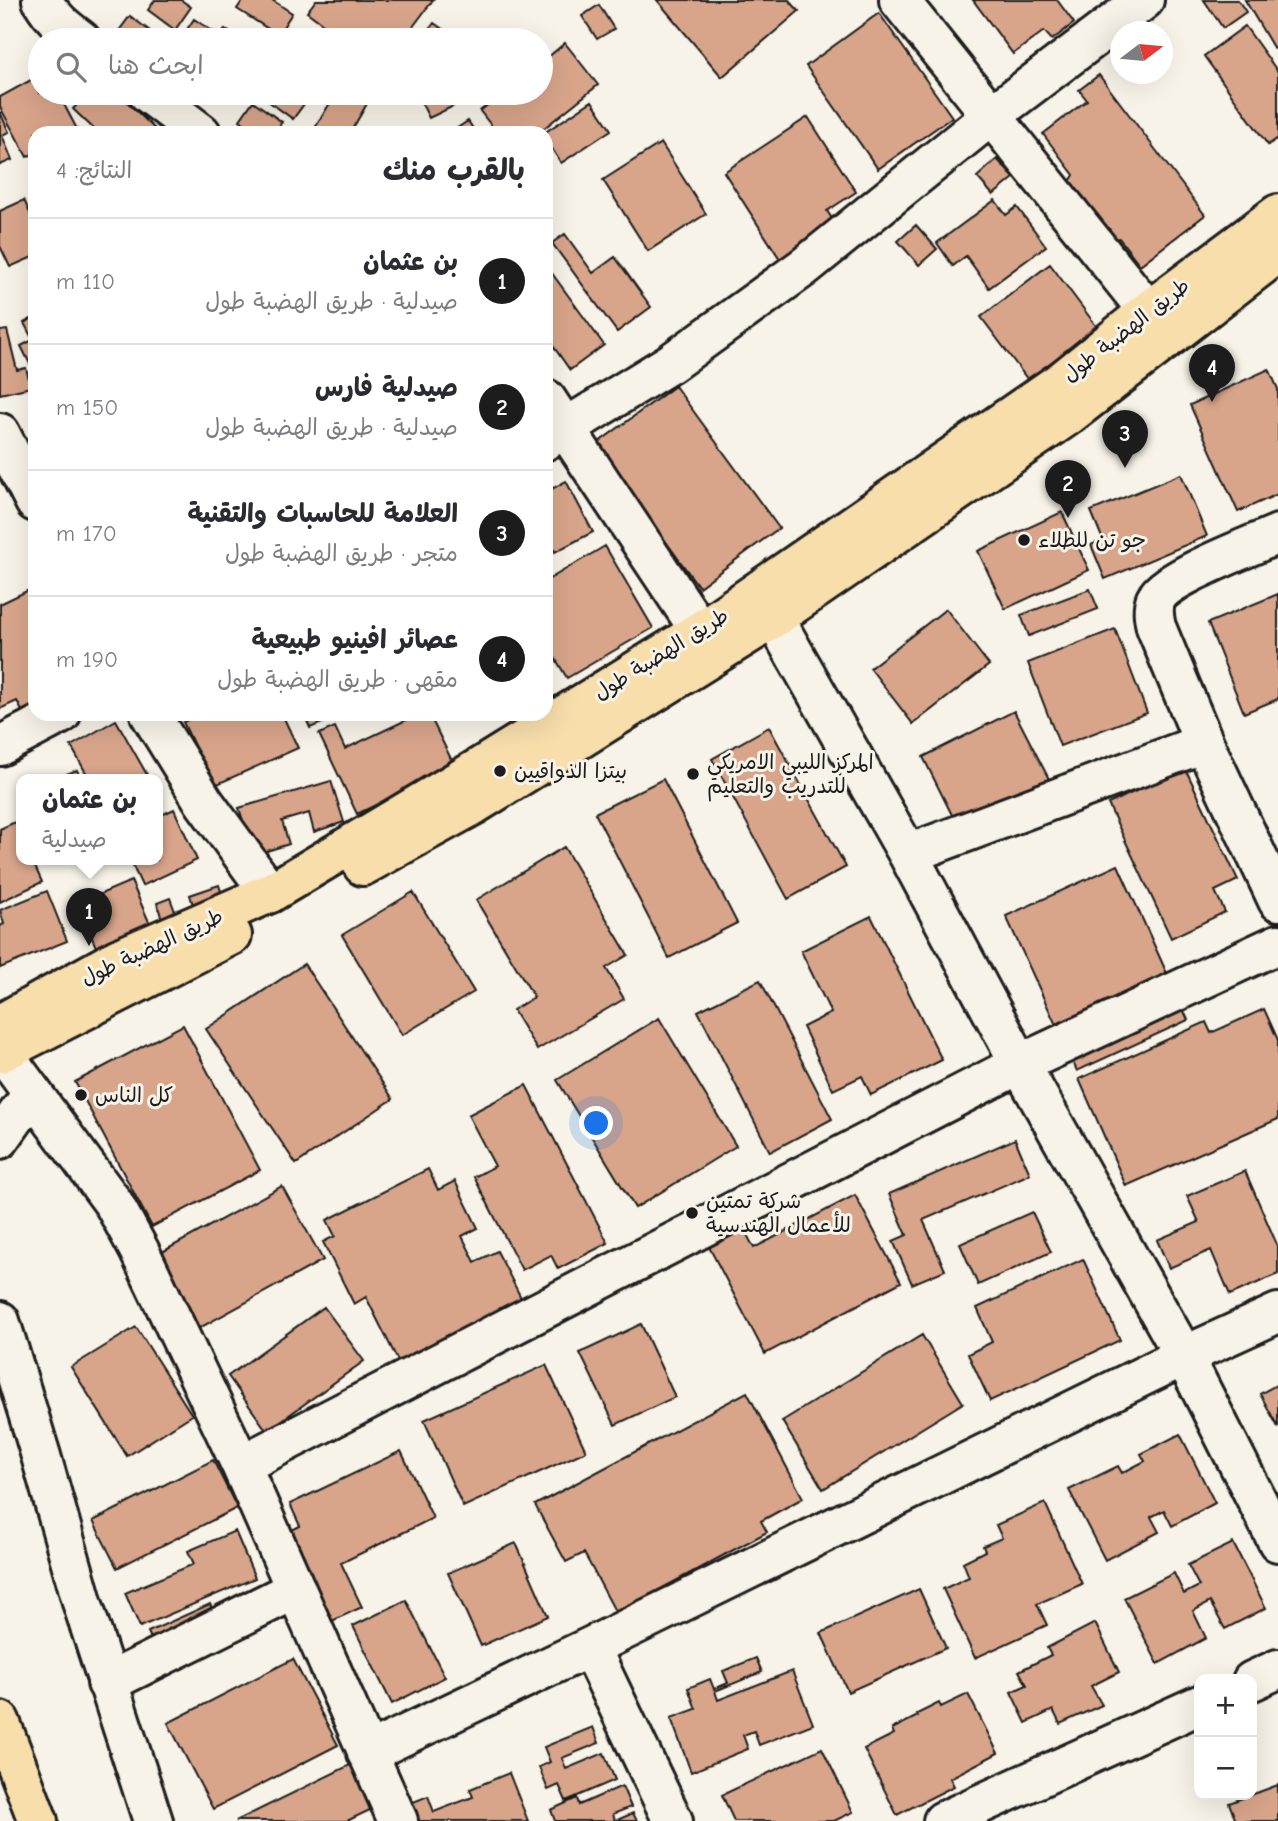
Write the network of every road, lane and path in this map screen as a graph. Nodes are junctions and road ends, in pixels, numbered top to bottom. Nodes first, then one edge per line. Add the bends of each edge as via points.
1 (42, 0) edge
2 (899, 0) edge
3 (1144, 0) edge
4 (65, 28) edge
5 (164, 105) edge
6 (992, 115) junction
7 (192, 126) edge
8 (1278, 214) edge
9 (1278, 253) edge
10 (1148, 311) junction
11 (553, 422) edge
12 (553, 423) edge
13 (0, 433) edge
14 (28, 488) edge
15 (1278, 534) edge
16 (774, 618) junction
17 (699, 631) junction
18 (48, 721) edge
19 (154, 721) edge
20 (1203, 743) junction
21 (0, 746) edge
22 (908, 854) junction
23 (270, 893) junction
24 (1278, 901) edge
25 (1278, 944) edge
26 (1, 1044) edge
27 (1020, 1064) junction
28 (32, 1094) junction
29 (0, 1139) edge
30 (1278, 1312) edge
31 (0, 1321) edge
32 (1184, 1356) junction
33 (241, 1465) junction
34 (1278, 1542) edge
35 (296, 1589) junction
36 (590, 1647) junction
37 (1278, 1669) edge
38 (1257, 1679) edge
39 (107, 1683) junction
40 (1194, 1707) edge
41 (0, 1721) edge
42 (367, 1752) junction
43 (38, 1821) edge
44 (153, 1821) edge
45 (397, 1821) edge
46 (673, 1821) edge
47 (943, 1821) edge

1 - 4 street
2 - 6 street
3 - 6 street
5 - 7 street
6 - 10 street
6 - 11 street via 804,267 671,363
8 - 10 highway, طريق الهضبة طول
9 - 16 highway, طريق الهضبة طول via 1069,415
10 - 17 highway, طريق الهضبة طول via 1064,379
12 - 17 street
13 - 14 street
15 - 20 street via 1182,577 1156,598 1156,626
16 - 22 street
16 - 26 highway, طريق الهضبة طول via 474,806 274,915
17 - 23 highway, طريق الهضبة طول
18 - 21 street
19 - 23 street via 204,802
20 - 22 street
20 - 24 street
22 - 27 street
23 - 26 highway, طريق الهضبة طول via 117,959
25 - 27 street
26 - 28 street
27 - 32 street
27 - 33 street
28 - 29 street
28 - 33 street via 114,1204
30 - 32 street
31 - 39 street
32 - 34 street
32 - 36 street
33 - 35 street
35 - 39 street
35 - 42 street
36 - 42 street
36 - 46 street
37 - 38 street
39 - 44 street
40 - 47 street
41 - 43 highway
42 - 45 street

